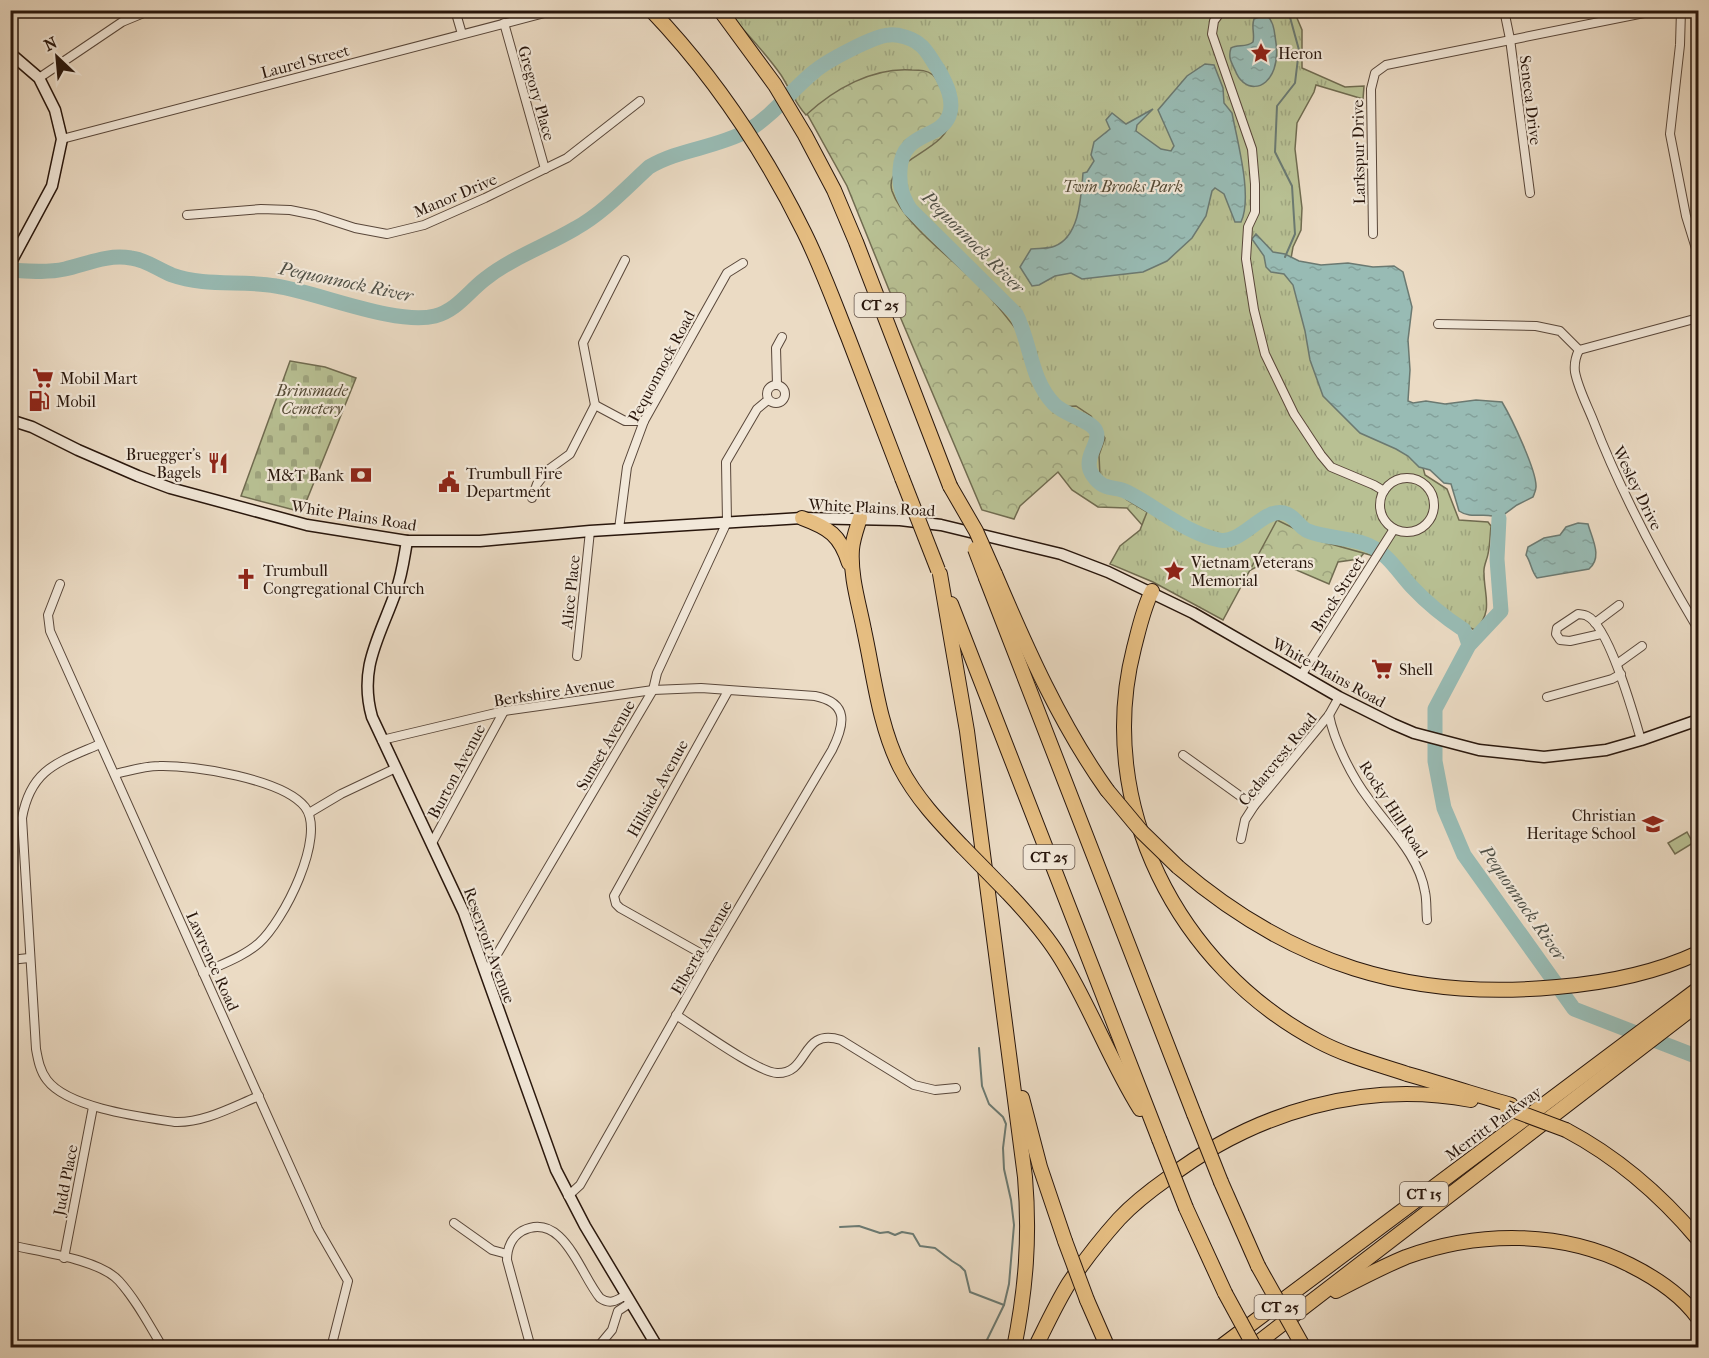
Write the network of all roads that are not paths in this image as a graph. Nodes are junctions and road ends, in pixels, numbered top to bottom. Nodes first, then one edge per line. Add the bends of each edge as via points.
1 (152, 10) edge
2 (455, 10) edge
3 (556, 10) edge
4 (651, 10) edge
5 (720, 10) edge
6 (1222, 10) edge
7 (1504, 10) edge
8 (1659, 10) edge
9 (1681, 10) edge
10 (504, 23) junction
11 (462, 34) junction
12 (1510, 39) junction
13 (10, 52) edge
14 (39, 78) junction
15 (640, 101) dead end
16 (62, 139) junction
17 (545, 169) junction
18 (1530, 193) dead end
19 (187, 215) dead end
20 (1373, 234) dead end
21 (1698, 255) edge
22 (12, 259) edge
23 (625, 260) dead end
24 (743, 263) dead end
25 (1698, 318) edge
26 (1438, 324) dead end
27 (782, 337) dead end
28 (1579, 350) junction
29 (777, 385) junction
30 (768, 400) junction
31 (595, 405) junction
32 (10, 420) edge
33 (644, 422) junction
34 (1384, 491) junction
35 (532, 498) dead end
36 (802, 518) junction
37 (860, 518) junction
38 (727, 522) junction
39 (619, 529) junction
40 (1394, 529) junction
41 (590, 531) junction
42 (407, 541) junction
43 (939, 572) junction
44 (990, 576) junction
45 (855, 582) junction
46 (60, 584) dead end
47 (1152, 591) junction
48 (1619, 605) dead end
49 (1596, 623) junction
50 (1698, 629) edge
51 (1601, 634) junction
52 (1642, 646) dead end
53 (577, 656) dead end
54 (1617, 664) junction
55 (1302, 674) junction
56 (1621, 674) junction
57 (653, 690) junction
58 (728, 691) junction
59 (1339, 697) junction
60 (1547, 697) dead end
61 (837, 706) joint
62 (504, 711) junction
63 (1329, 715) junction
64 (1698, 720) edge
65 (382, 740) junction
66 (1641, 740) junction
67 (100, 744) junction
68 (1183, 755) dead end
69 (396, 768) junction
70 (114, 774) junction
71 (1254, 806) junction
72 (309, 813) junction
73 (1241, 839) dead end
74 (432, 843) junction
75 (1427, 920) dead end
76 (1698, 953) edge
77 (29, 958) junction
78 (709, 958) junction
79 (10, 960) edge
80 (486, 972) junction
81 (203, 973) junction
82 (1000, 984) junction
83 (1698, 989) edge
84 (1698, 1004) edge
85 (676, 1015) junction
86 (1661, 1025) junction
87 (1635, 1044) junction
88 (956, 1088) dead end
89 (259, 1096) junction
90 (93, 1107) junction
91 (1509, 1107) junction
92 (1159, 1139) junction
93 (568, 1196) junction
94 (454, 1223) dead end
95 (1698, 1239) edge
96 (10, 1245) edge
97 (507, 1254) junction
98 (64, 1258) junction
99 (628, 1299) junction
100 (1305, 1307) junction
101 (1698, 1318) edge
102 (163, 1347) edge
103 (331, 1347) edge
104 (531, 1347) edge
105 (597, 1347) edge
106 (658, 1347) edge
107 (1014, 1347) edge
108 (1035, 1347) edge
109 (1108, 1347) edge
110 (1219, 1347) edge
111 (1253, 1347) edge
112 (1304, 1347) edge

1 - 14 street via 122,22
2 - 11 street
3 - 10 street, Laurel Street
4 - 43 highway, CT 25, bridge via 721,95 791,207 817,260
5 - 44 highway, CT 25, bridge via 801,128 845,215 950,486
6 - 34 street via 1214,21 1212,34 1252,149 1255,212 1248,227 1246,259 1265,354 1294,414 1331,467
7 - 12 street, Seneca Drive
8 - 12 street, Larkspur Drive
9 - 21 street via 1670,134
10 - 11 street, Laurel Street
10 - 17 street, Gregory Place
11 - 16 street, Laurel Street
12 - 18 street, Seneca Drive
12 - 20 street, Larkspur Drive via 1386,65 1375,74 1371,89
13 - 14 main road
14 - 16 main road via 55,110
15 - 17 street, Manor Drive via 567,158
16 - 22 main road via 52,186
17 - 19 street, Manor Drive via 424,225 387,234 290,210
23 - 31 street via 583,343
24 - 33 street, Pequonnock Road via 727,273
25 - 28 street
26 - 28 street via 1536,326 1560,331
27 - 29 street via 776,348
28 - 50 street, Wesley Drive via 1574,360 1575,374 1603,446 1637,520
29 - 30 street via 768,389
29 - 30 street via 785,392 783,399 774,404
30 - 38 street via 757,409 726,462
31 - 33 street via 625,421
31 - 35 street via 570,454 548,470
32 - 42 main road, White Plains Road via 170,488 307,525
33 - 39 street, Pequonnock Road via 627,467
34 - 40 street via 1382,513
34 - 40 street via 1400,479 1409,478 1426,485 1434,501 1434,511 1424,526 1407,532
36 - 37 main road, White Plains Road
36 - 38 main road, White Plains Road
36 - 45 highway via 839,540
37 - 45 highway via 852,550
37 - 47 main road, White Plains Road via 941,525 1015,542 1061,554
38 - 39 main road, White Plains Road
38 - 57 street, Sunset Avenue via 657,673
39 - 41 main road, White Plains Road
40 - 55 street, Brock Street
41 - 42 main road, White Plains Road via 480,541
41 - 53 street, Alice Place
42 - 65 main road, Reservoir Avenue via 397,589 368,666 368,701
43 - 82 highway via 967,730
43 - 92 highway, CT 25
44 - 76 highway, bridge via 1082,753 1142,832 1206,889 1305,950 1377,976 1435,988 1496,991 1603,982
44 - 112 highway, CT 25, bridge via 1221,1182 1258,1266
45 - 92 highway, bridge via 881,712 907,780 924,804 1040,928 1061,958 1120,1076
46 - 67 street, Lawrence Road via 49,610 48,626
47 - 55 main road, White Plains Road
47 - 91 highway via 1126,681 1124,758 1143,840 1187,925 1248,994 1318,1041 1351,1056
48 - 49 street
49 - 51 street
49 - 51 street via 1587,615 1578,614 1562,623 1556,634 1560,640 1570,641
51 - 54 street
52 - 54 street
54 - 56 street
55 - 59 main road, White Plains Road
56 - 60 street
56 - 66 street
57 - 58 street, Berkshire Avenue
57 - 62 street, Berkshire Avenue
57 - 80 street, Sunset Avenue
58 - 61 street, Berkshire Avenue via 815,696
58 - 78 street, Hillside Avenue via 615,891 614,900 621,908
59 - 63 street, Cedarcrest Road
59 - 66 main road, White Plains Road via 1414,733 1502,754 1544,757 1606,750
61 - 78 street, Elberta Avenue via 842,722 837,741
62 - 65 street, Berkshire Avenue
62 - 74 street, Burton Avenue
63 - 71 street, Cedarcrest Road
63 - 75 street, Rocky Hill Road via 1355,778 1407,849 1419,874
64 - 66 main road, White Plains Road
65 - 69 main road, Reservoir Avenue
67 - 70 street, Lawrence Road
67 - 77 street via 47,770 25,801 21,825
68 - 71 street
69 - 72 street
69 - 74 main road, Reservoir Avenue
70 - 72 street via 149,766 171,766 243,777 284,791
70 - 81 street, Lawrence Road
71 - 73 street, Cedarcrest Road via 1245,820
72 - 81 street via 311,828 305,865 270,931 246,952
74 - 80 main road, Reservoir Avenue
77 - 79 street
77 - 90 street via 40,1068 60,1092
78 - 85 street, Elberta Avenue
80 - 93 main road, Reservoir Avenue via 543,1137
81 - 89 street, Lawrence Road
82 - 107 highway via 1027,1200 1025,1287
82 - 109 highway, bridge via 1029,1127 1065,1241
83 - 86 highway, Merritt Parkway / CT 15
84 - 86 highway, Merritt Parkway / CT 15
85 - 88 street via 770,1072 790,1071 813,1042 832,1037 914,1085 934,1090
85 - 93 street, Elberta Avenue via 579,1185
86 - 87 highway, Merritt Parkway / CT 15
87 - 100 highway, Merritt Parkway / CT 15
87 - 110 highway, Merritt Parkway / CT 15
89 - 90 street via 188,1122
89 - 103 street, Lawrence Road via 318,1228 348,1281
90 - 98 street, Judd Place
91 - 95 highway, bridge via 1566,1130 1605,1152 1670,1206
91 - 108 highway via 1442,1096 1372,1095 1304,1107 1226,1139 1191,1160 1121,1217 1069,1284
92 - 111 highway, CT 25, bridge via 1186,1208
93 - 99 main road, Reservoir Avenue
94 - 97 street via 492,1250
96 - 98 street
97 - 99 street via 521,1232 548,1228 564,1242 600,1298 607,1302
97 - 104 street
98 - 102 street via 104,1269 118,1280
99 - 105 street via 618,1311 612,1330
99 - 106 main road, Reservoir Avenue
100 - 101 highway via 1378,1269 1431,1249 1498,1238 1528,1238 1591,1249 1620,1260 1671,1290
100 - 111 highway, Merritt Parkway / CT 15

